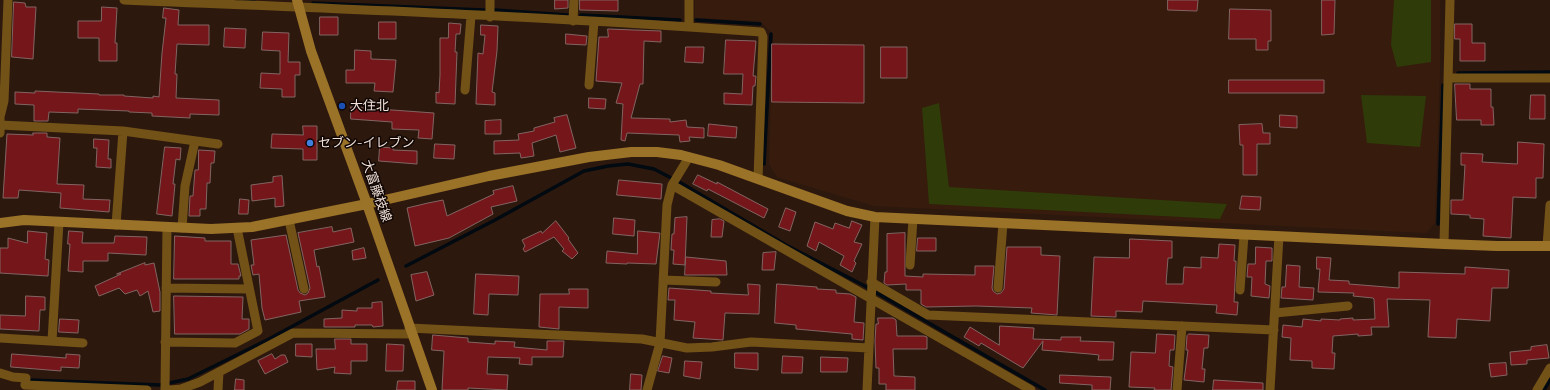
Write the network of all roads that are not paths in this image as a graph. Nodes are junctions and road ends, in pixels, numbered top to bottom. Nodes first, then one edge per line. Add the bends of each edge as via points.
1 (8, 0) edge
2 (124, 0) edge
3 (490, 0) edge
4 (574, 0) edge
5 (689, 0) edge
6 (1450, 0) edge
7 (298, 4) edge
8 (471, 16) junction
9 (490, 17) junction
10 (573, 21) junction
11 (594, 22) junction
12 (689, 27) junction
13 (1448, 78) junction
14 (1550, 78) edge
15 (589, 85) dead end
16 (465, 90) dead end
17 (0, 117) edge
18 (0, 125) edge
19 (122, 131) junction
20 (0, 133) edge
21 (195, 141) junction
22 (218, 144) dead end
23 (689, 157) junction
24 (758, 179) junction
25 (674, 182) junction
26 (367, 204) junction
27 (1550, 205) edge
28 (875, 217) junction
29 (913, 219) junction
30 (289, 220) junction
31 (59, 222) junction
32 (0, 223) edge
33 (1003, 223) junction
34 (116, 225) junction
35 (167, 227) junction
36 (182, 228) junction
37 (236, 228) junction
38 (1244, 234) junction
39 (1279, 236) junction
40 (1444, 244) junction
41 (1549, 246) edge
42 (910, 265) dead end
43 (663, 280) junction
44 (716, 282) dead end
45 (166, 288) junction
46 (998, 288) dead end
47 (249, 289) junction
48 (304, 289) dead end
49 (1240, 290) dead end
50 (871, 291) junction
51 (1348, 306) dead end
52 (1275, 313) junction
53 (1182, 326) junction
54 (1274, 330) junction
55 (411, 331) junction
56 (0, 338) edge
57 (52, 341) junction
58 (166, 342) junction
59 (83, 343) dead end
60 (660, 343) junction
61 (869, 348) junction
62 (1550, 368) edge
63 (218, 372) junction
64 (0, 373) edge
65 (166, 387) edge
66 (92, 389) edge
67 (147, 390) edge
68 (218, 390) edge
69 (432, 390) edge
70 (646, 390) edge
71 (867, 390) edge
72 (1031, 390) edge
73 (1177, 390) edge
74 (1270, 390) edge
75 (1537, 390) edge

1 - 17 street via 4,101
2 - 7 street
3 - 9 street
4 - 10 street
5 - 12 street
6 - 13 street
7 - 8 street
7 - 26 street, 大富藤枝線
8 - 9 street
8 - 16 street
9 - 10 street
10 - 11 street
11 - 12 street
11 - 15 street
12 - 24 street via 761,32 763,37
13 - 14 street
13 - 40 street
17 - 18 street
18 - 19 street
18 - 20 street
19 - 21 street
19 - 34 street
21 - 22 street
21 - 36 street via 185,186
23 - 24 street
23 - 25 street
23 - 26 street via 657,152 612,153 488,176
24 - 28 street via 847,212
25 - 43 street via 667,205
25 - 50 street
26 - 30 street
26 - 55 street, 大富藤枝線
27 - 41 street
28 - 29 street
28 - 50 street
29 - 33 street
29 - 42 street
30 - 37 street
30 - 48 street
31 - 32 street via 24,220
31 - 34 street
31 - 57 street
33 - 38 street
33 - 46 street
34 - 35 street
35 - 36 street
35 - 45 street
36 - 37 street
37 - 47 street
38 - 39 street
38 - 49 street
39 - 40 street
39 - 52 street
40 - 41 street
43 - 44 street
43 - 60 street
45 - 47 street
45 - 58 street
47 - 58 street via 258,331 235,343
50 - 53 street via 928,315
50 - 61 street
50 - 72 street
51 - 52 street
52 - 54 street
53 - 54 street
53 - 73 street
54 - 74 street
55 - 60 street via 642,339
55 - 63 street via 293,333
55 - 69 street, 大富藤枝線
56 - 57 street
57 - 59 street
58 - 65 street
60 - 61 street via 687,348 712,348 751,342
60 - 70 street
61 - 71 street
62 - 75 street
63 - 65 street via 200,382 181,388
63 - 68 street
64 - 66 street via 26,378 25,385
66 - 67 street

